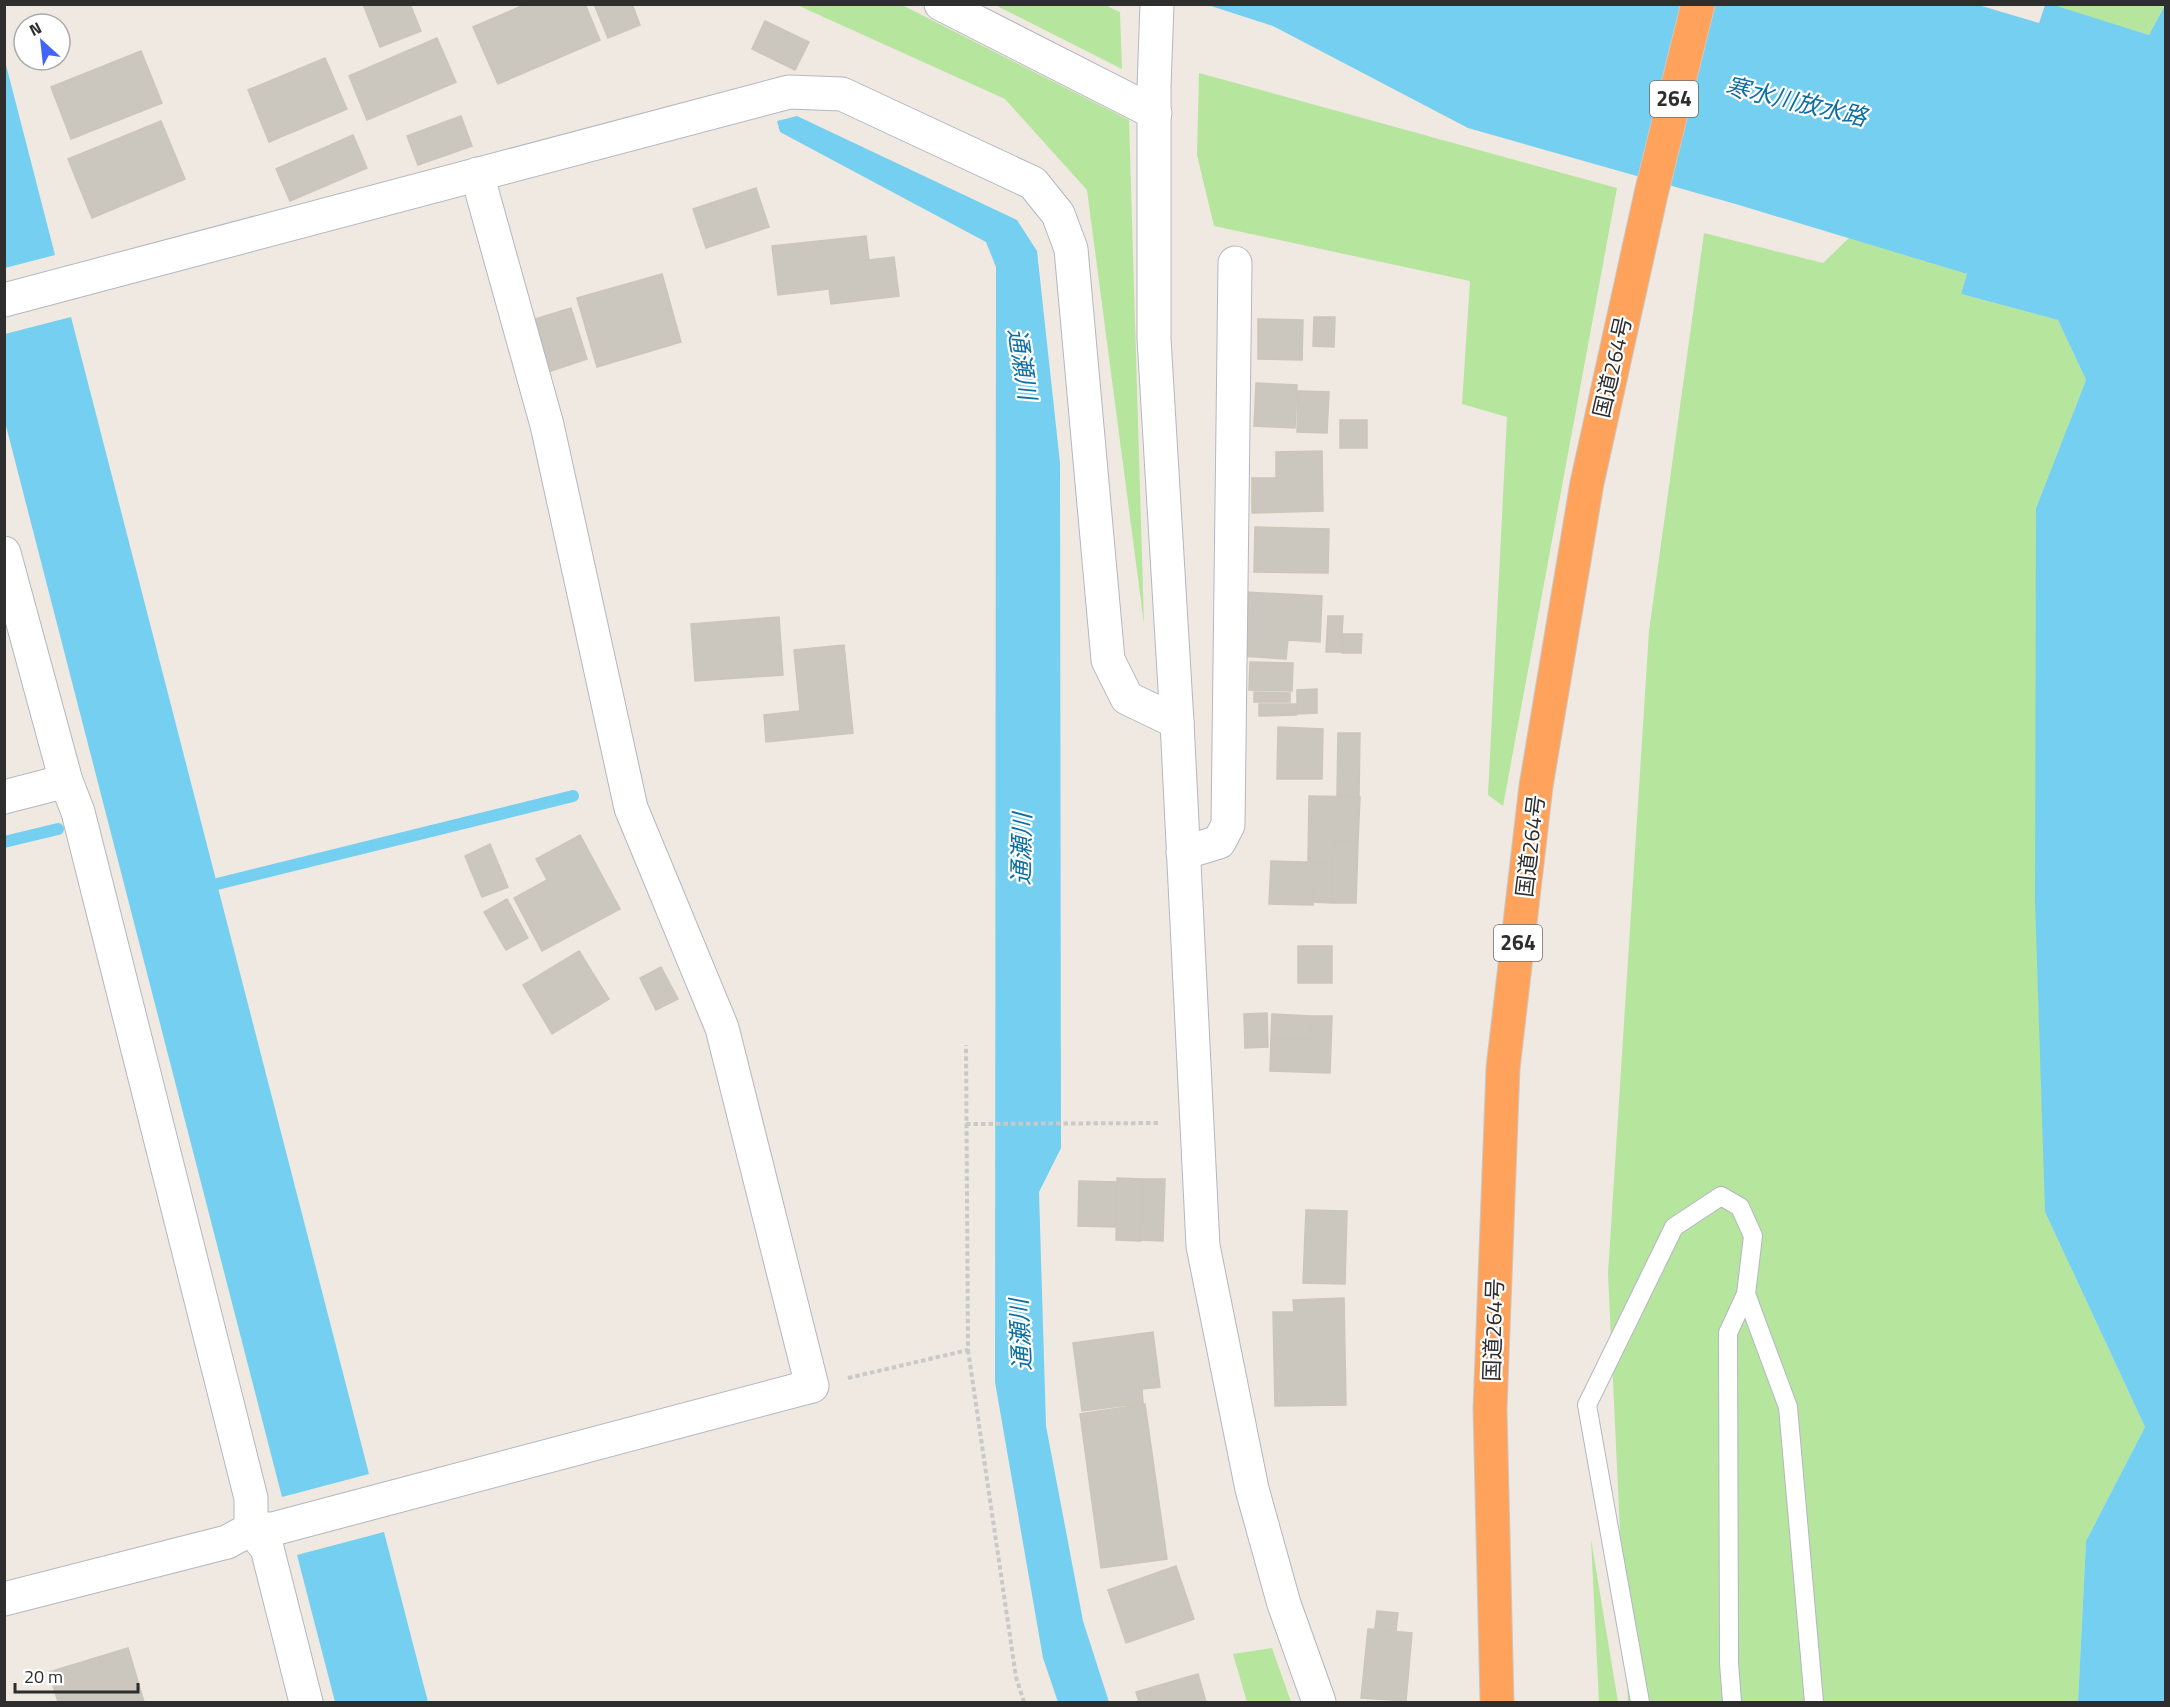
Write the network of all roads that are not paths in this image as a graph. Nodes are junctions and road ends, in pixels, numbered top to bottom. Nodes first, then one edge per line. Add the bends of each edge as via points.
1 (941, 4) edge
2 (1157, 4) edge
3 (1698, 4) edge
4 (1155, 100) junction
5 (477, 174) junction
6 (1235, 263) dead end
7 (4, 300) edge
8 (4, 553) edge
9 (1177, 722) junction
10 (66, 781) junction
11 (4, 797) edge
12 (1183, 853) junction
13 (1746, 1294) junction
14 (251, 1529) junction
15 (4, 1599) edge
16 (306, 1702) edge
17 (1319, 1702) edge
18 (1497, 1702) edge
19 (1640, 1702) edge
20 (1732, 1702) edge
21 (1814, 1702) edge

1 - 4 street
2 - 4 street
3 - 18 highway, 国道264号 / 264 via 1587,483 1536,786 1503,1068 1490,1409
4 - 9 street via 1154,339
5 - 7 street
5 - 9 street via 789,92 842,94 1033,183 1058,214 1071,249 1108,660 1127,698
5 - 14 street via 547,425 631,808 722,1028 812,1386 273,1528
6 - 12 street via 1228,825 1219,842
8 - 10 street
9 - 12 street
10 - 11 street
10 - 14 street via 78,812 251,1498
12 - 17 street via 1203,1246 1252,1489 1284,1604
13 - 19 lane via 1754,1236 1740,1207 1721,1196 1674,1227 1587,1405
13 - 20 lane via 1728,1333
13 - 21 lane via 1788,1407
14 - 15 street via 227,1542
14 - 16 street via 267,1548

